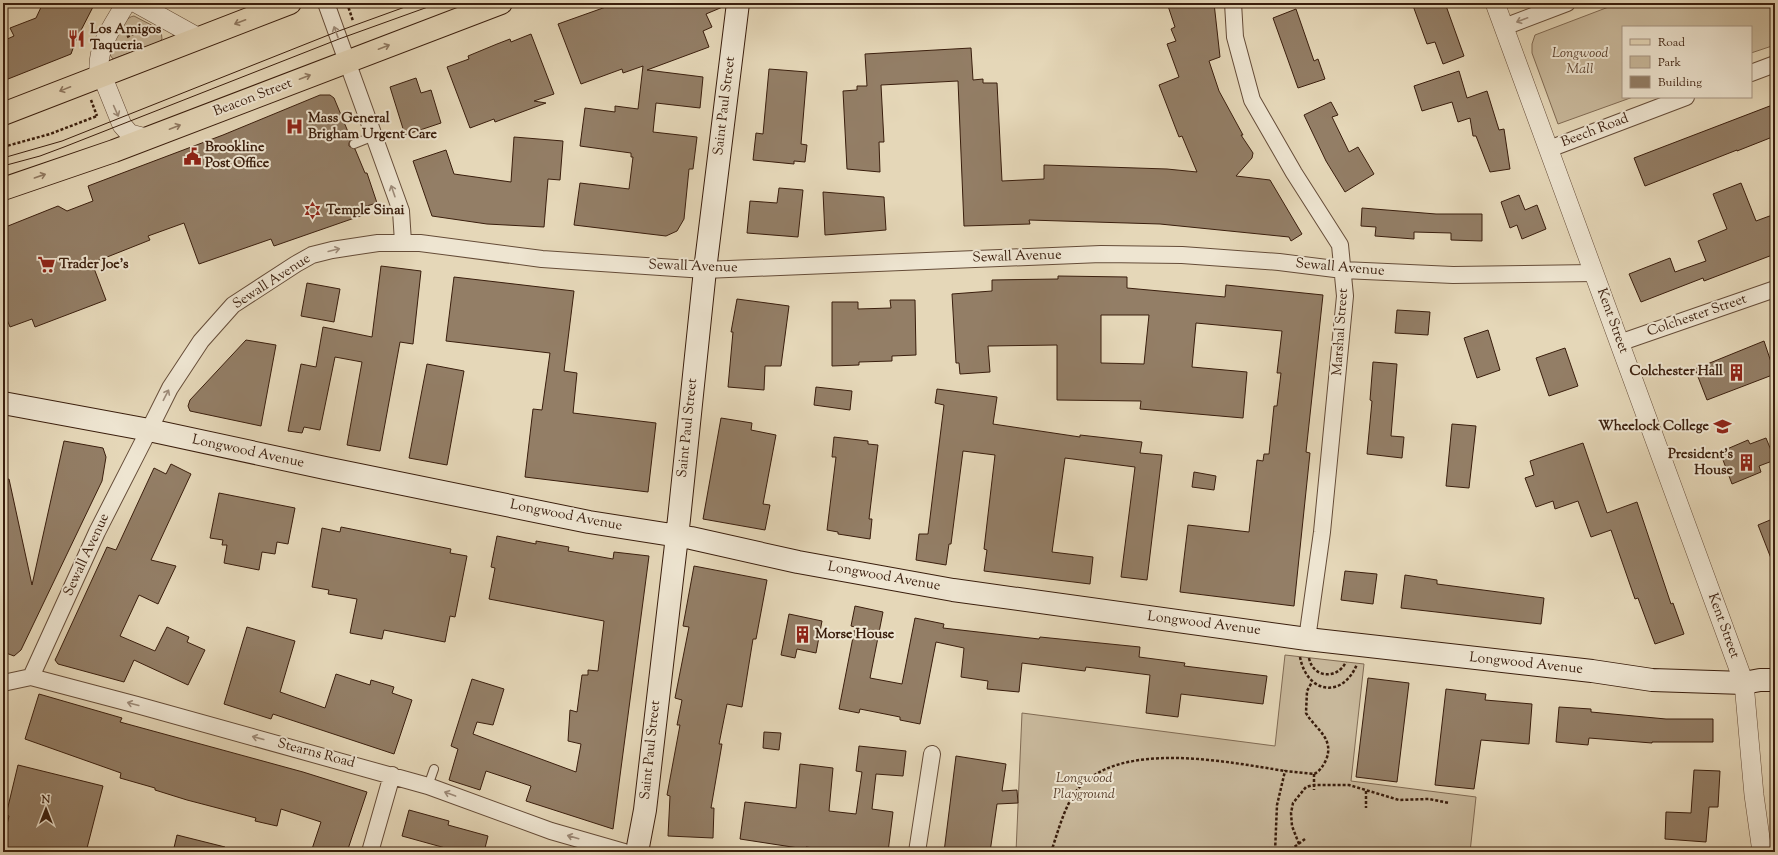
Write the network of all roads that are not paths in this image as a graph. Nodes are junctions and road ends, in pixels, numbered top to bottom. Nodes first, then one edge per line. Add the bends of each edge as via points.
1 (126, 3) edge
2 (136, 3) edge
3 (290, 3) edge
4 (326, 3) edge
5 (501, 3) edge
6 (738, 3) edge
7 (1233, 3) edge
8 (1495, 3) edge
9 (1567, 3) edge
10 (1504, 27) junction
11 (199, 38) junction
12 (347, 61) junction
13 (1775, 64) edge
14 (1752, 73) edge
15 (101, 75) junction
16 (1683, 98) edge
17 (3, 114) edge
18 (374, 136) junction
19 (146, 138) junction
20 (354, 144) dead end
21 (1549, 149) junction
22 (3, 189) edge
23 (403, 242) junction
24 (705, 270) junction
25 (1343, 270) junction
26 (1594, 273) junction
27 (1775, 289) edge
28 (1619, 343) junction
29 (3, 403) edge
30 (149, 430) junction
31 (676, 536) junction
32 (1307, 645) junction
33 (31, 677) junction
34 (1775, 680) edge
35 (3, 683) edge
36 (1744, 683) junction
37 (932, 754) dead end
38 (434, 769) dead end
39 (392, 775) junction
40 (428, 786) junction
41 (370, 852) edge
42 (624, 852) edge
43 (637, 852) edge
44 (917, 852) edge
45 (1762, 852) edge

1 - 15 street via 101,51
2 - 11 street
3 -> 11 main road
12 -> 4 street
12 -> 5 main road, Beacon Street
6 - 24 main road, Saint Paul Street
7 - 25 street, Marshal Street via 1235,37 1252,100 1340,245
8 - 10 street, Kent Street
9 -> 10 street
10 - 21 street, Kent Street
11 - 15 main road
12 - 18 street
19 -> 12 main road, Beacon Street
13 - 14 street
15 -> 17 main road
15 -> 19 street via 122,125 130,134
16 - 21 street, Beech Road
18 - 20 lane
23 -> 18 street via 401,211
22 -> 19 main road, Beacon Street
21 - 26 street, Kent Street
23 - 24 street, Sewall Avenue via 439,244 542,259
30 -> 23 street, Sewall Avenue via 170,388 201,341 233,305 312,255 353,245
24 - 25 street, Sewall Avenue via 1102,254 1182,255 1279,262
24 - 31 main road, Saint Paul Street
25 - 26 street, Sewall Avenue via 1453,275
25 - 32 street, Marshal Street via 1345,304 1322,532
26 - 28 street, Kent Street
27 - 28 street, Colchester Street
28 - 36 street, Kent Street
29 - 30 main road, Longwood Avenue
30 - 31 main road, Longwood Avenue via 590,522
30 - 33 street, Sewall Avenue via 97,532
31 - 32 main road, Longwood Avenue via 798,562 953,590
31 - 43 main road, Saint Paul Street via 645,810
32 - 36 main road, Longwood Avenue via 1592,671 1652,680
33 - 35 street, Stearns Road
39 -> 33 street, Stearns Road
34 - 36 main road, Longwood Avenue
36 - 45 street, Kent Street
37 - 44 street
38 - 40 lane
39 - 40 street, Stearns Road
39 - 41 street
42 -> 40 street, Stearns Road via 551,831

